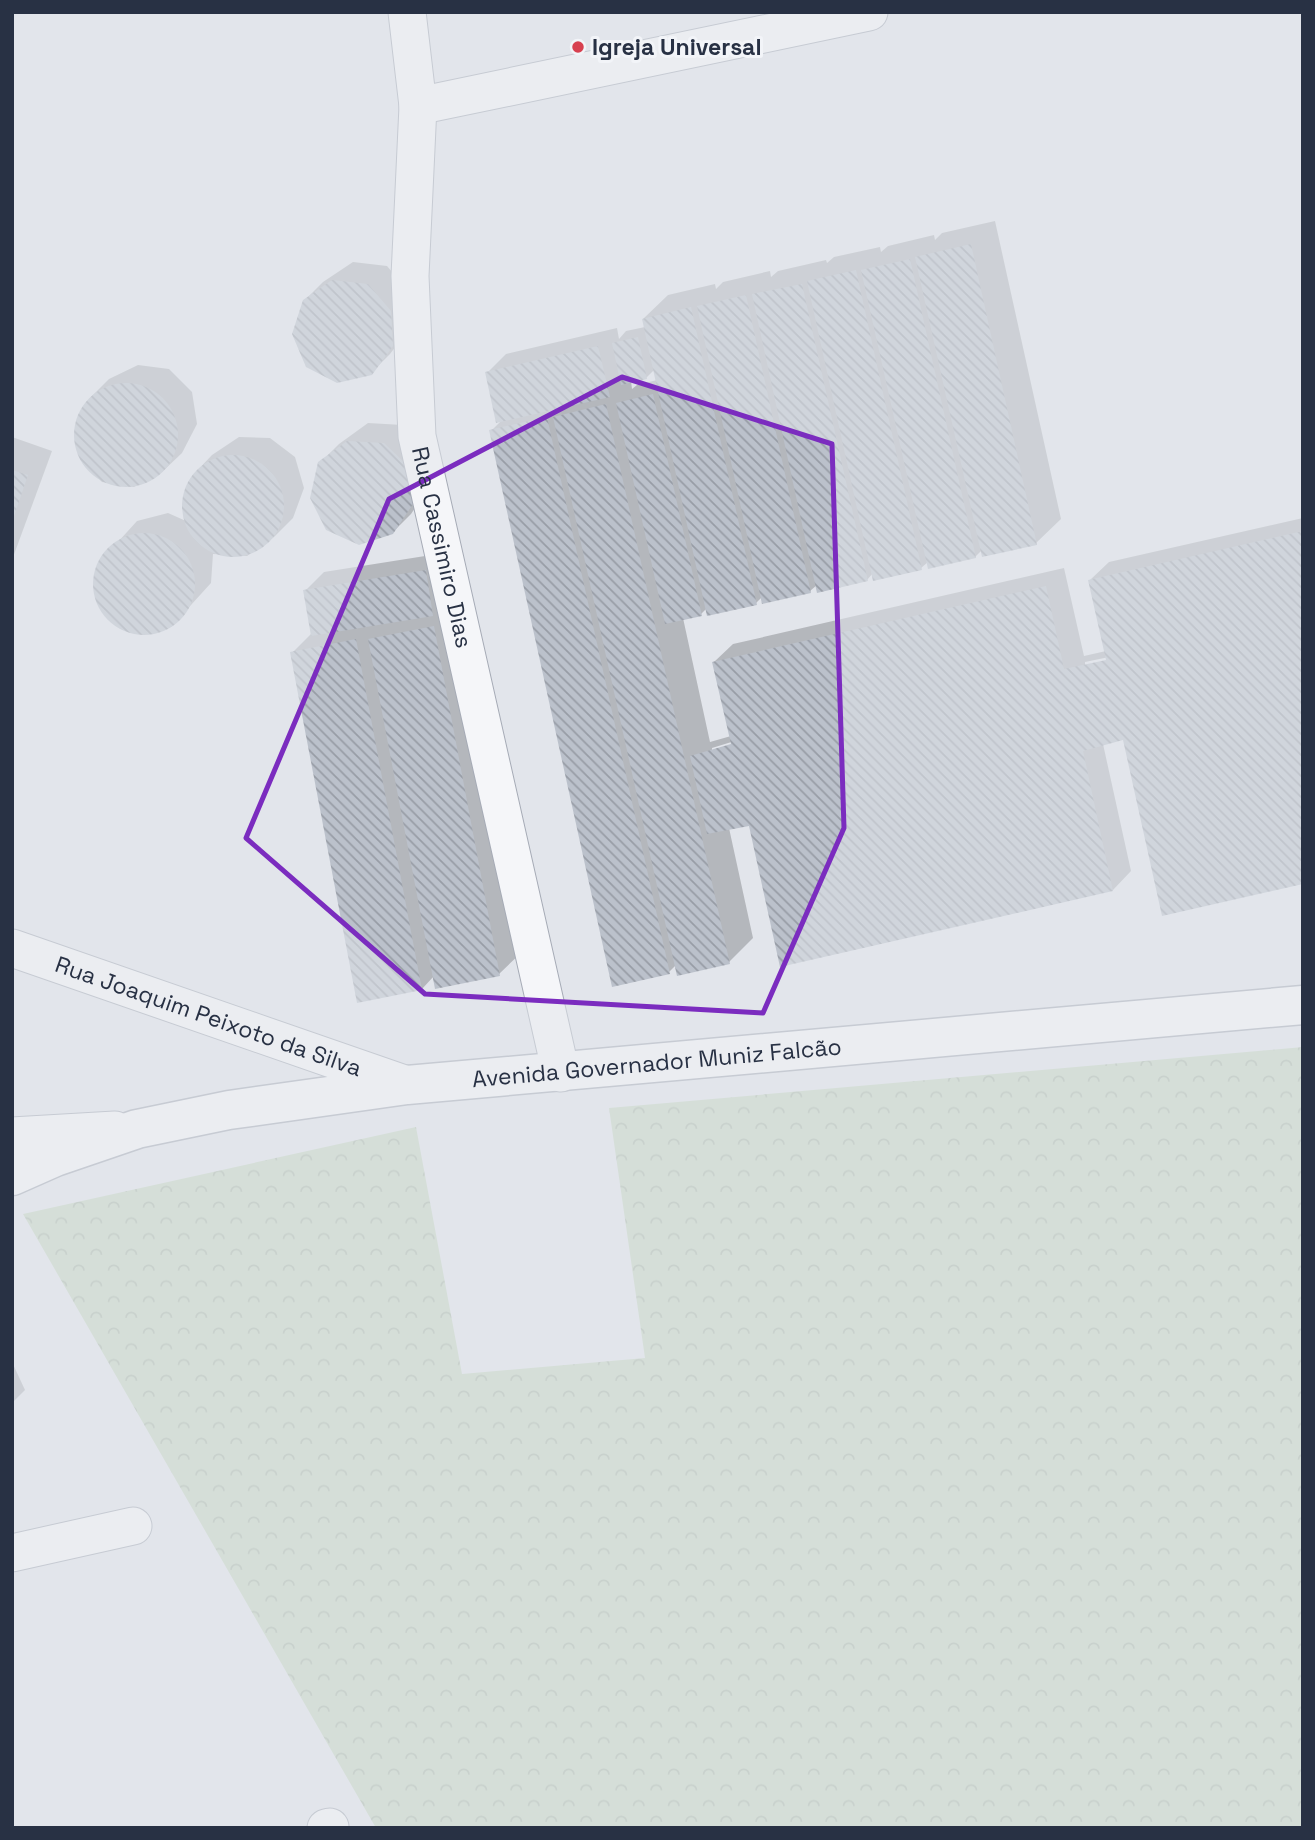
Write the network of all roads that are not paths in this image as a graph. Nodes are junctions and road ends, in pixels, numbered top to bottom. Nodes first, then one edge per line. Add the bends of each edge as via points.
1 (407, 12) edge
2 (869, 12) edge
3 (418, 106) junction
4 (12, 948) edge
5 (1303, 1005) edge
6 (561, 1073) junction
7 (407, 1085) junction
8 (137, 1129) junction
9 (12, 1136) edge
10 (12, 1176) edge
11 (133, 1526) dead end
12 (12, 1553) edge

1 - 3 street, Rua Cassimiro Dias
2 - 3 street
3 - 6 street, Rua Cassimiro Dias via 410,276 418,436
4 - 7 street, Rua Joaquim Peixoto da Silva
5 - 6 street, Avenida Governador Muniz Falcão
6 - 7 street, Avenida Governador Muniz Falcão
7 - 8 street, Avenida Governador Muniz Falcão via 229,1110
8 - 9 street, Avenida Governador Muniz Falcão
8 - 10 street
11 - 12 street

